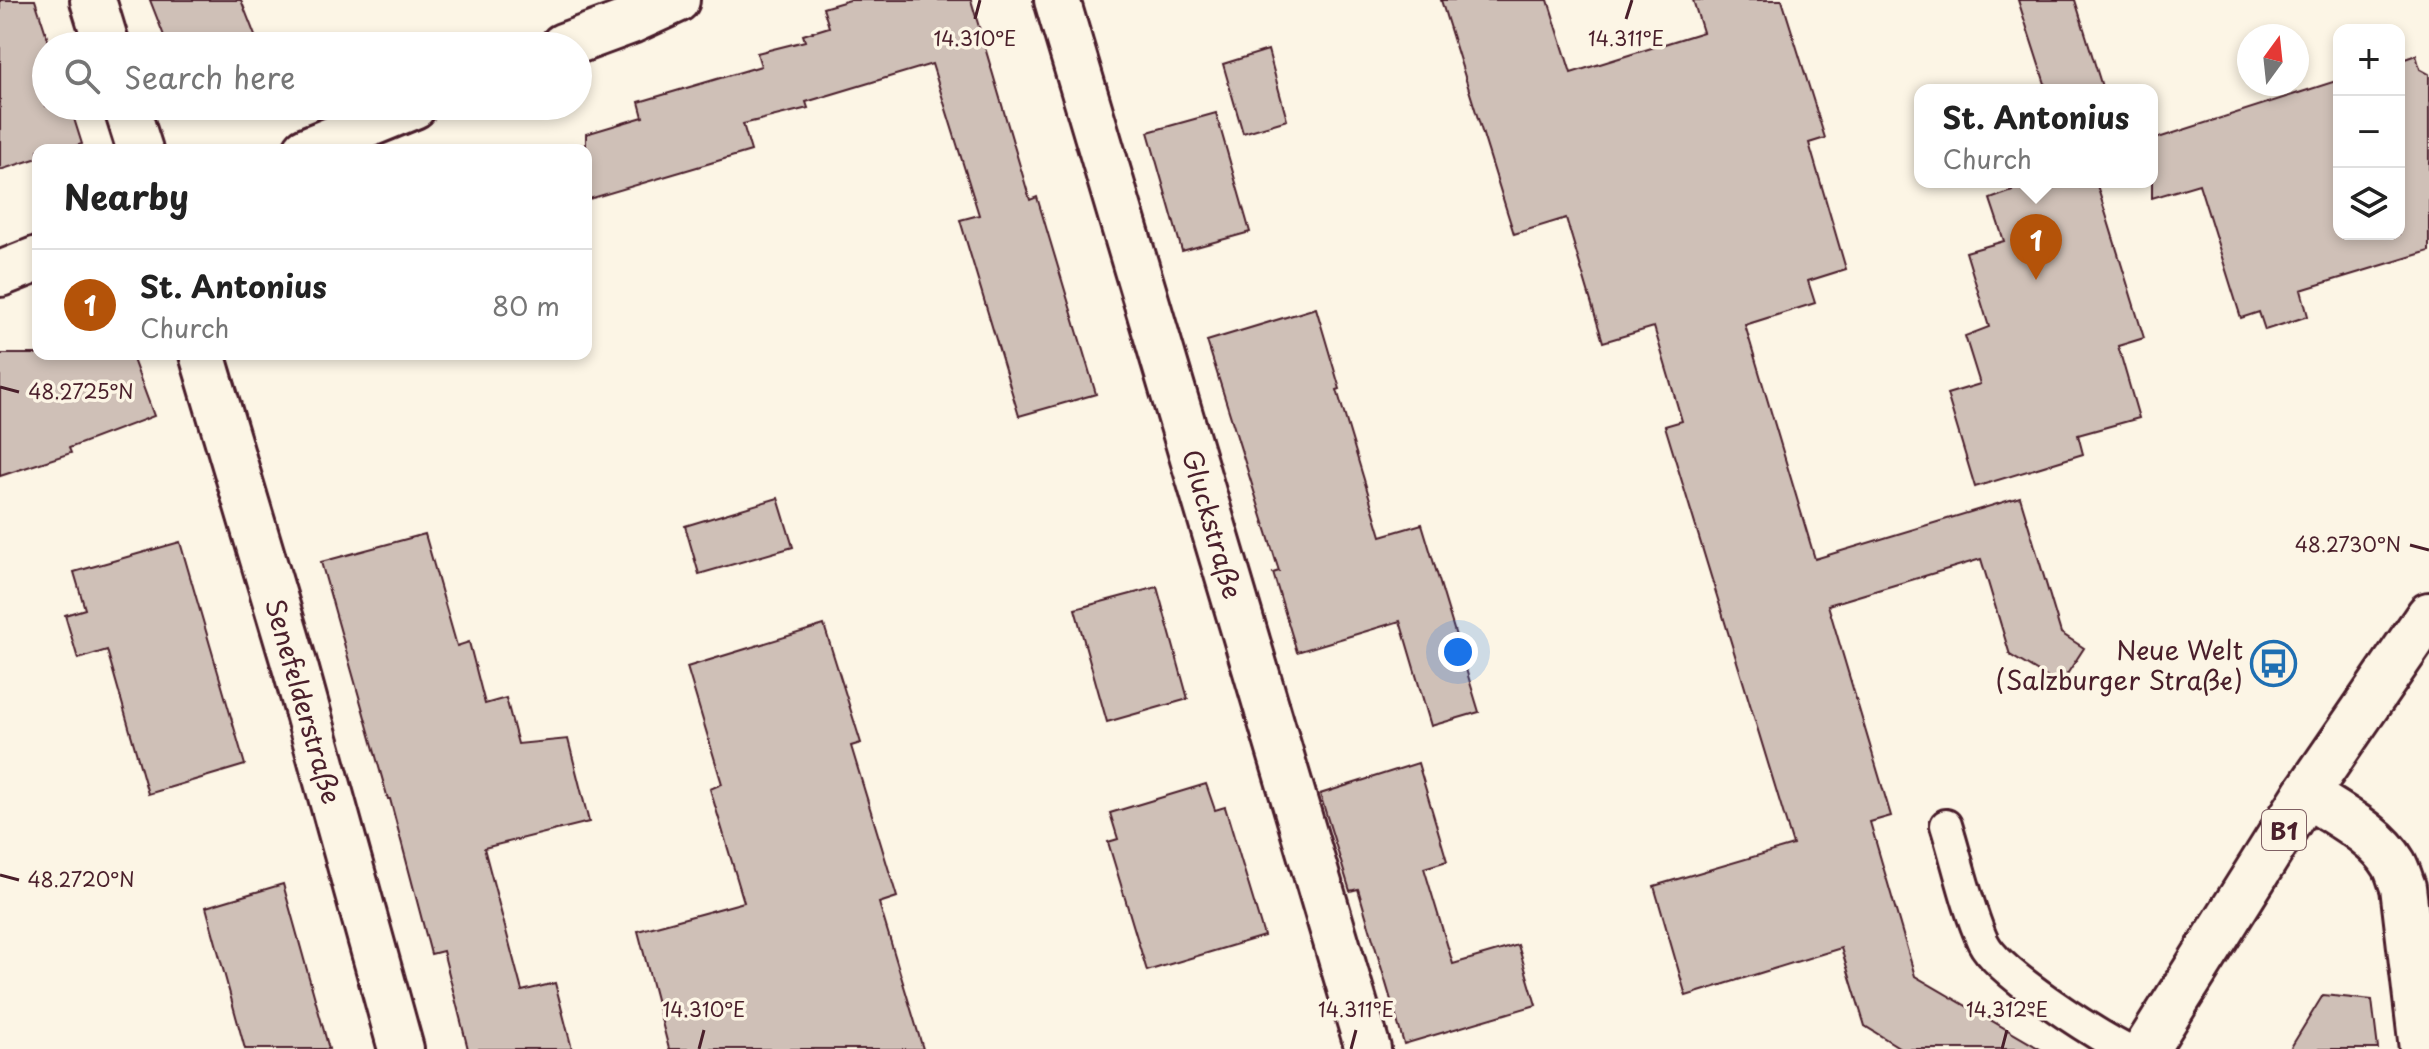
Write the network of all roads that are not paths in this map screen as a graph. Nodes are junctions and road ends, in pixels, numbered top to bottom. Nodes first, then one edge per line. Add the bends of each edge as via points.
1 (93, 0) edge
2 (677, 0) edge
3 (1057, 0) edge
4 (103, 32) edge
5 (592, 35) edge
6 (130, 120) edge
7 (380, 120) edge
8 (138, 144) edge
9 (321, 144) edge
10 (32, 261) edge
11 (0, 274) edge
12 (204, 360) edge
13 (2429, 615) edge
14 (2306, 794) junction
15 (1946, 825) dead end
16 (401, 1049) edge
17 (1368, 1049) edge
18 (2124, 1049) edge
19 (2146, 1049) edge
20 (2422, 1049) edge

1 - 4 street
2 - 5 street
3 - 17 street, Gluckstraße
6 - 8 street
7 - 9 street
10 - 11 street
12 - 16 street, Senefelderstraße
13 - 14 street, B1
14 - 19 street, B1
14 - 20 street via 2364,833 2395,865 2403,887
15 - 18 lane via 1984,945 2078,1024

